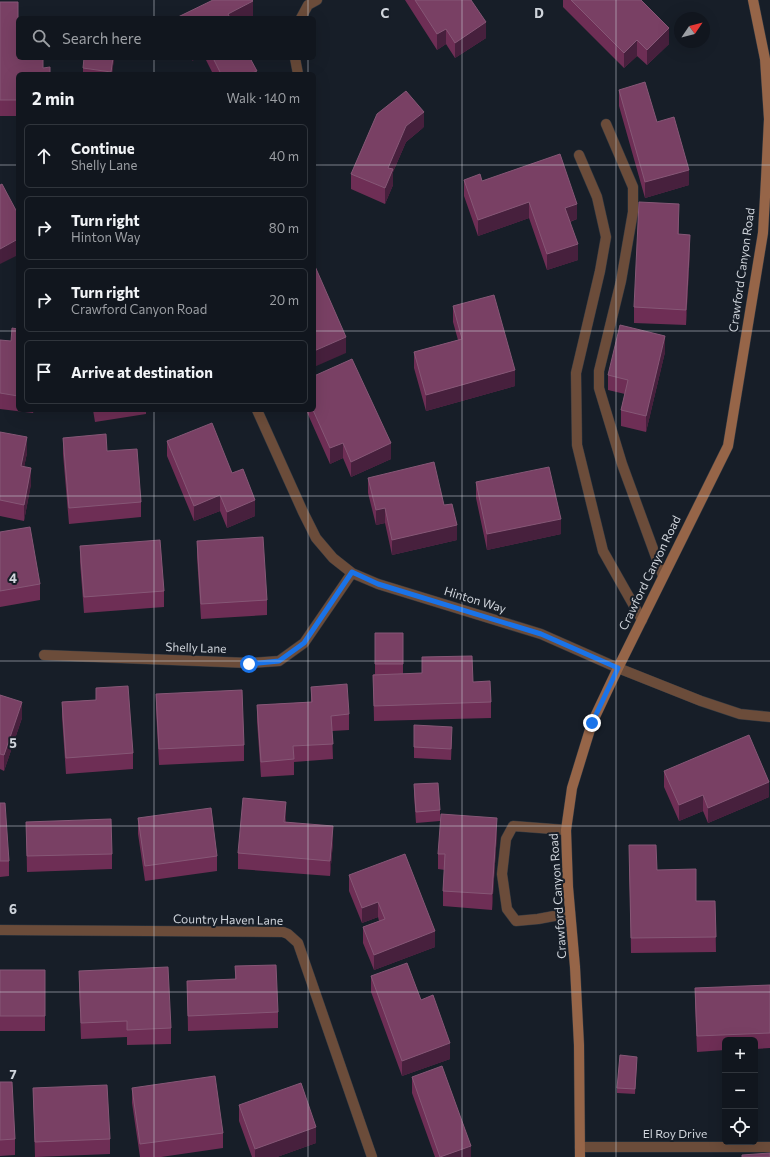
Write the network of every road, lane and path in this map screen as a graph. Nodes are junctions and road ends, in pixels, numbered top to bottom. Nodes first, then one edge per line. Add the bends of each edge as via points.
1 (317, 0) edge
2 (753, 0) edge
3 (302, 16) edge
4 (295, 60) edge
5 (298, 72) edge
6 (769, 94) edge
7 (606, 124) dead end
8 (579, 155) dead end
9 (766, 233) edge
10 (258, 412) edge
11 (352, 572) junction
12 (663, 576) junction
13 (642, 620) junction
14 (44, 655) dead end
15 (618, 668) junction
16 (770, 717) edge
17 (566, 830) junction
18 (570, 912) junction
19 (0, 930) edge
20 (770, 1147) edge
21 (580, 1152) edge
22 (372, 1157) edge

1 - 3 street via 308,5
2 - 6 main road, Crawford Canyon Road
4 - 5 street
6 - 9 main road, Crawford Canyon Road
7 - 12 street via 633,187 633,212 621,281 599,371 598,388 622,464
8 - 13 street via 597,197 606,237 576,373 577,445 603,551
9 - 12 main road, Crawford Canyon Road via 728,446
10 - 11 street, Hinton Way via 316,538 333,558
11 - 14 street, Shelly Lane via 304,643 279,661 249,664
11 - 15 street, Hinton Way via 378,584 541,634
12 - 13 main road, Crawford Canyon Road
13 - 15 main road, Crawford Canyon Road
15 - 16 street, Hinton Way via 727,710
15 - 17 main road, Crawford Canyon Road via 592,723 572,788
17 - 18 main road, Crawford Canyon Road
17 - 18 street via 513,826 506,839 502,874 507,909 516,921
18 - 21 main road, Crawford Canyon Road via 579,1045
19 - 22 street, Country Haven Lane via 288,934 298,943
20 - 21 street, El Roy Drive

